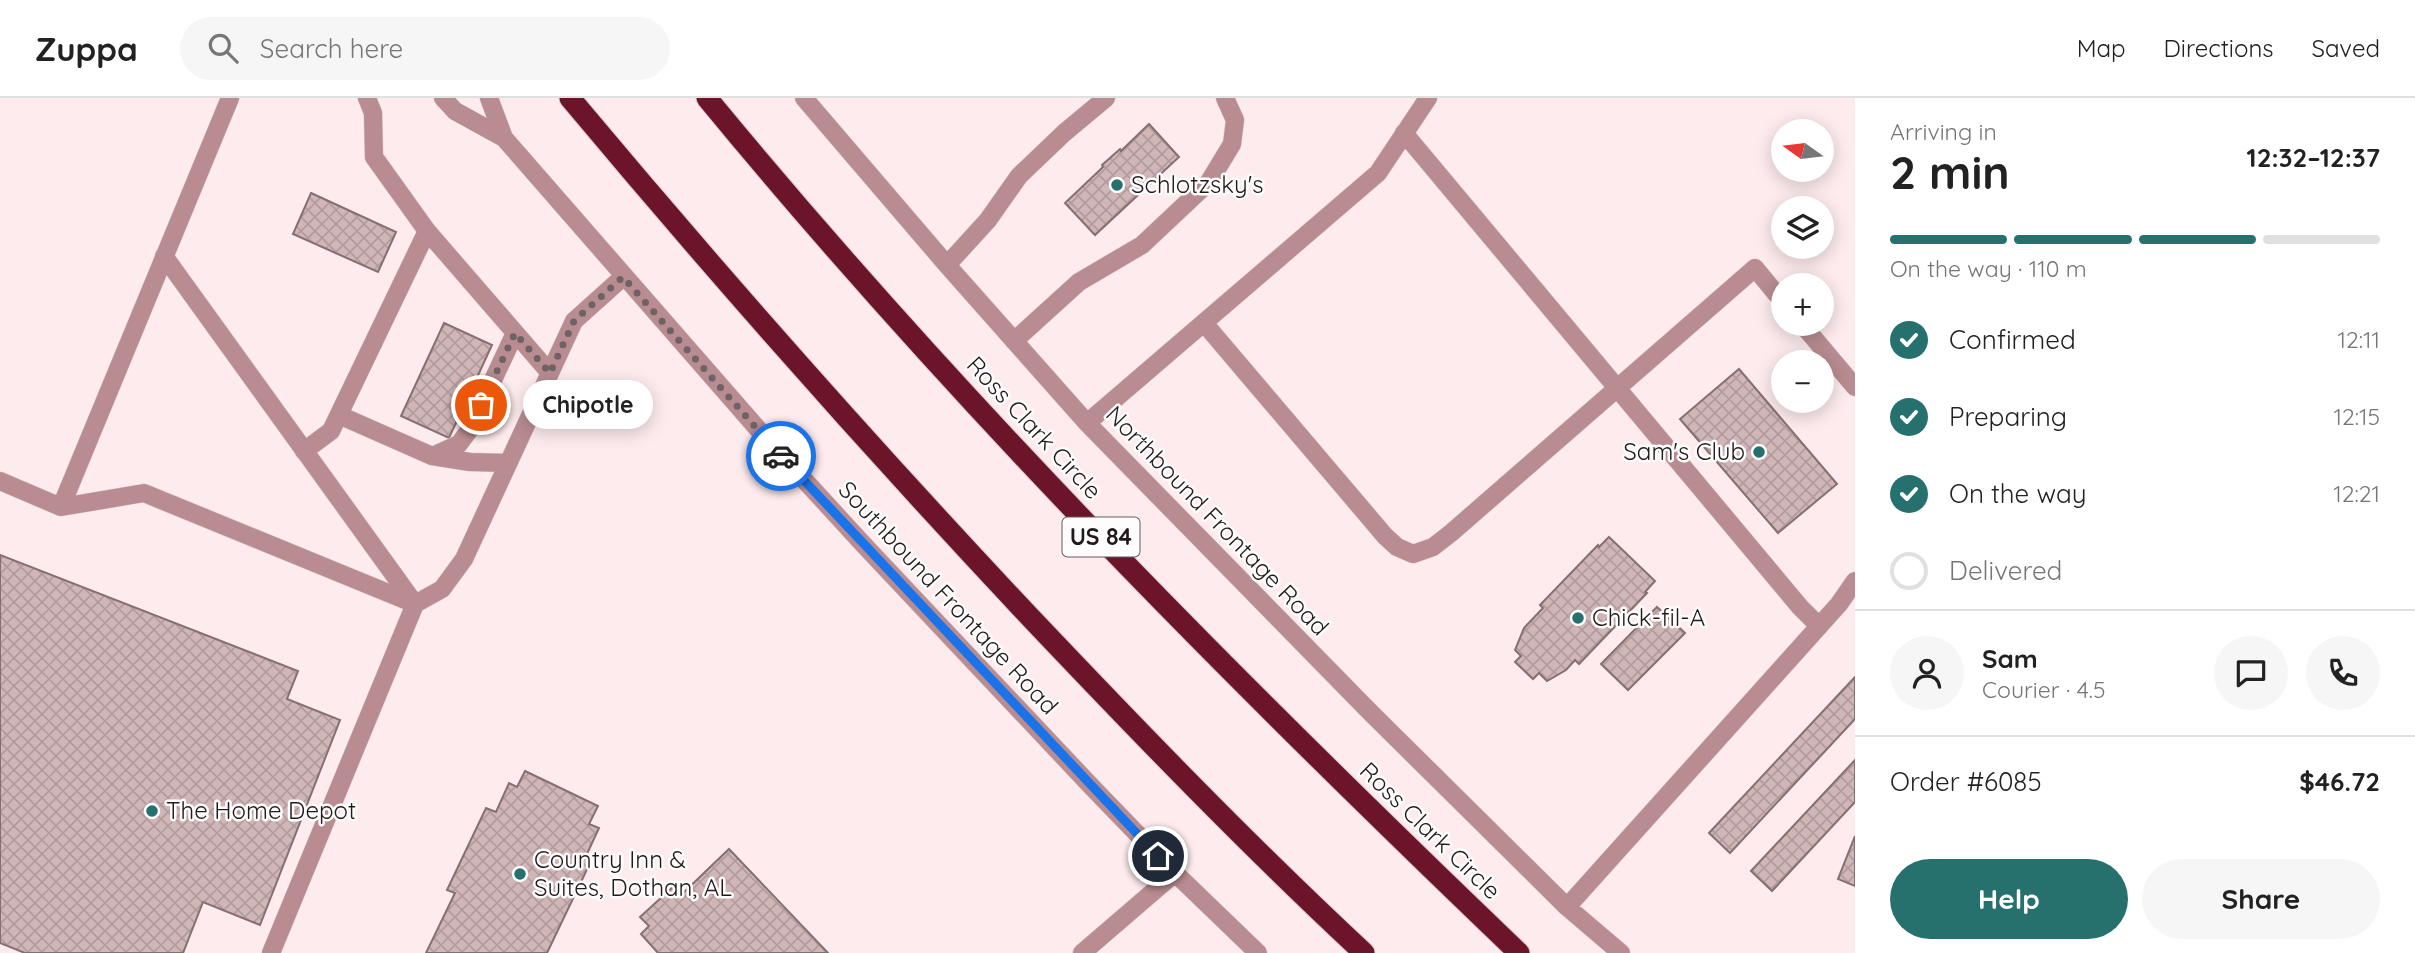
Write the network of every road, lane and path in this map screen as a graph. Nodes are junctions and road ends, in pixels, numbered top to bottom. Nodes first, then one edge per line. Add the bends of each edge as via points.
1 (230, 98) edge
2 (367, 98) edge
3 (443, 98) edge
4 (489, 98) edge
5 (570, 98) edge
6 (707, 98) edge
7 (804, 98) edge
8 (1106, 98) edge
9 (1225, 98) edge
10 (1428, 98) edge
11 (1404, 133) junction
12 (504, 138) junction
13 (427, 231) junction
14 (164, 256) junction
15 (947, 265) junction
16 (623, 277) junction
17 (1771, 287) edge
18 (1204, 323) junction
19 (515, 333) junction
20 (1812, 336) edge
21 (1014, 341) junction
22 (550, 373) junction
23 (1616, 387) junction
24 (1855, 387) edge
25 (339, 415) junction
26 (1087, 423) junction
27 (304, 450) junction
28 (432, 456) junction
29 (508, 463) junction
30 (0, 481) edge
31 (61, 507) junction
32 (1855, 581) edge
33 (415, 604) junction
34 (1819, 626) junction
35 (1175, 873) junction
36 (1567, 907) junction
37 (1091, 950) edge
38 (271, 953) edge
39 (1258, 953) edge
40 (1364, 953) edge
41 (1520, 953) edge
42 (1621, 953) edge

1 - 14 street
2 - 13 street via 373,113 374,158
3 - 12 street, Southbound Frontage Road via 455,111
4 - 12 street, Southbound Frontage Road
5 - 40 highway via 717,273 976,560 1269,865
6 - 41 highway, Ross Clark Circle / US 84 via 891,314 1054,489 1349,790
7 - 15 street, Northbound Frontage Road
8 - 15 street via 1019,176 988,220
9 - 21 street via 1235,120 1232,144 1209,182 1142,245 1079,282
10 - 11 street
11 - 18 street via 1378,173
11 - 23 street
12 - 16 street, Southbound Frontage Road
13 - 19 street
13 - 25 street
14 - 27 street
14 - 31 street
15 - 21 street, Northbound Frontage Road
16 - 22 street via 574,321
16 - 35 street, Southbound Frontage Road via 863,544
17 - 23 street via 1755,268
18 - 23 street via 1385,536 1413,554 1433,547 1451,533
18 - 26 street
19 - 22 street
19 - 28 street via 470,429 459,444
20 - 24 street
21 - 26 street, Northbound Frontage Road
22 - 29 street
23 - 34 street
25 - 27 street via 331,431
25 - 28 street
26 - 36 street, Northbound Frontage Road
27 - 33 street
28 - 29 street
29 - 33 street via 464,559 442,589
30 - 31 street
31 - 33 street via 144,493
32 - 34 street
33 - 38 street
34 - 36 street
35 - 37 street
35 - 39 street, Southbound Frontage Road
36 - 42 street, Northbound Frontage Road

